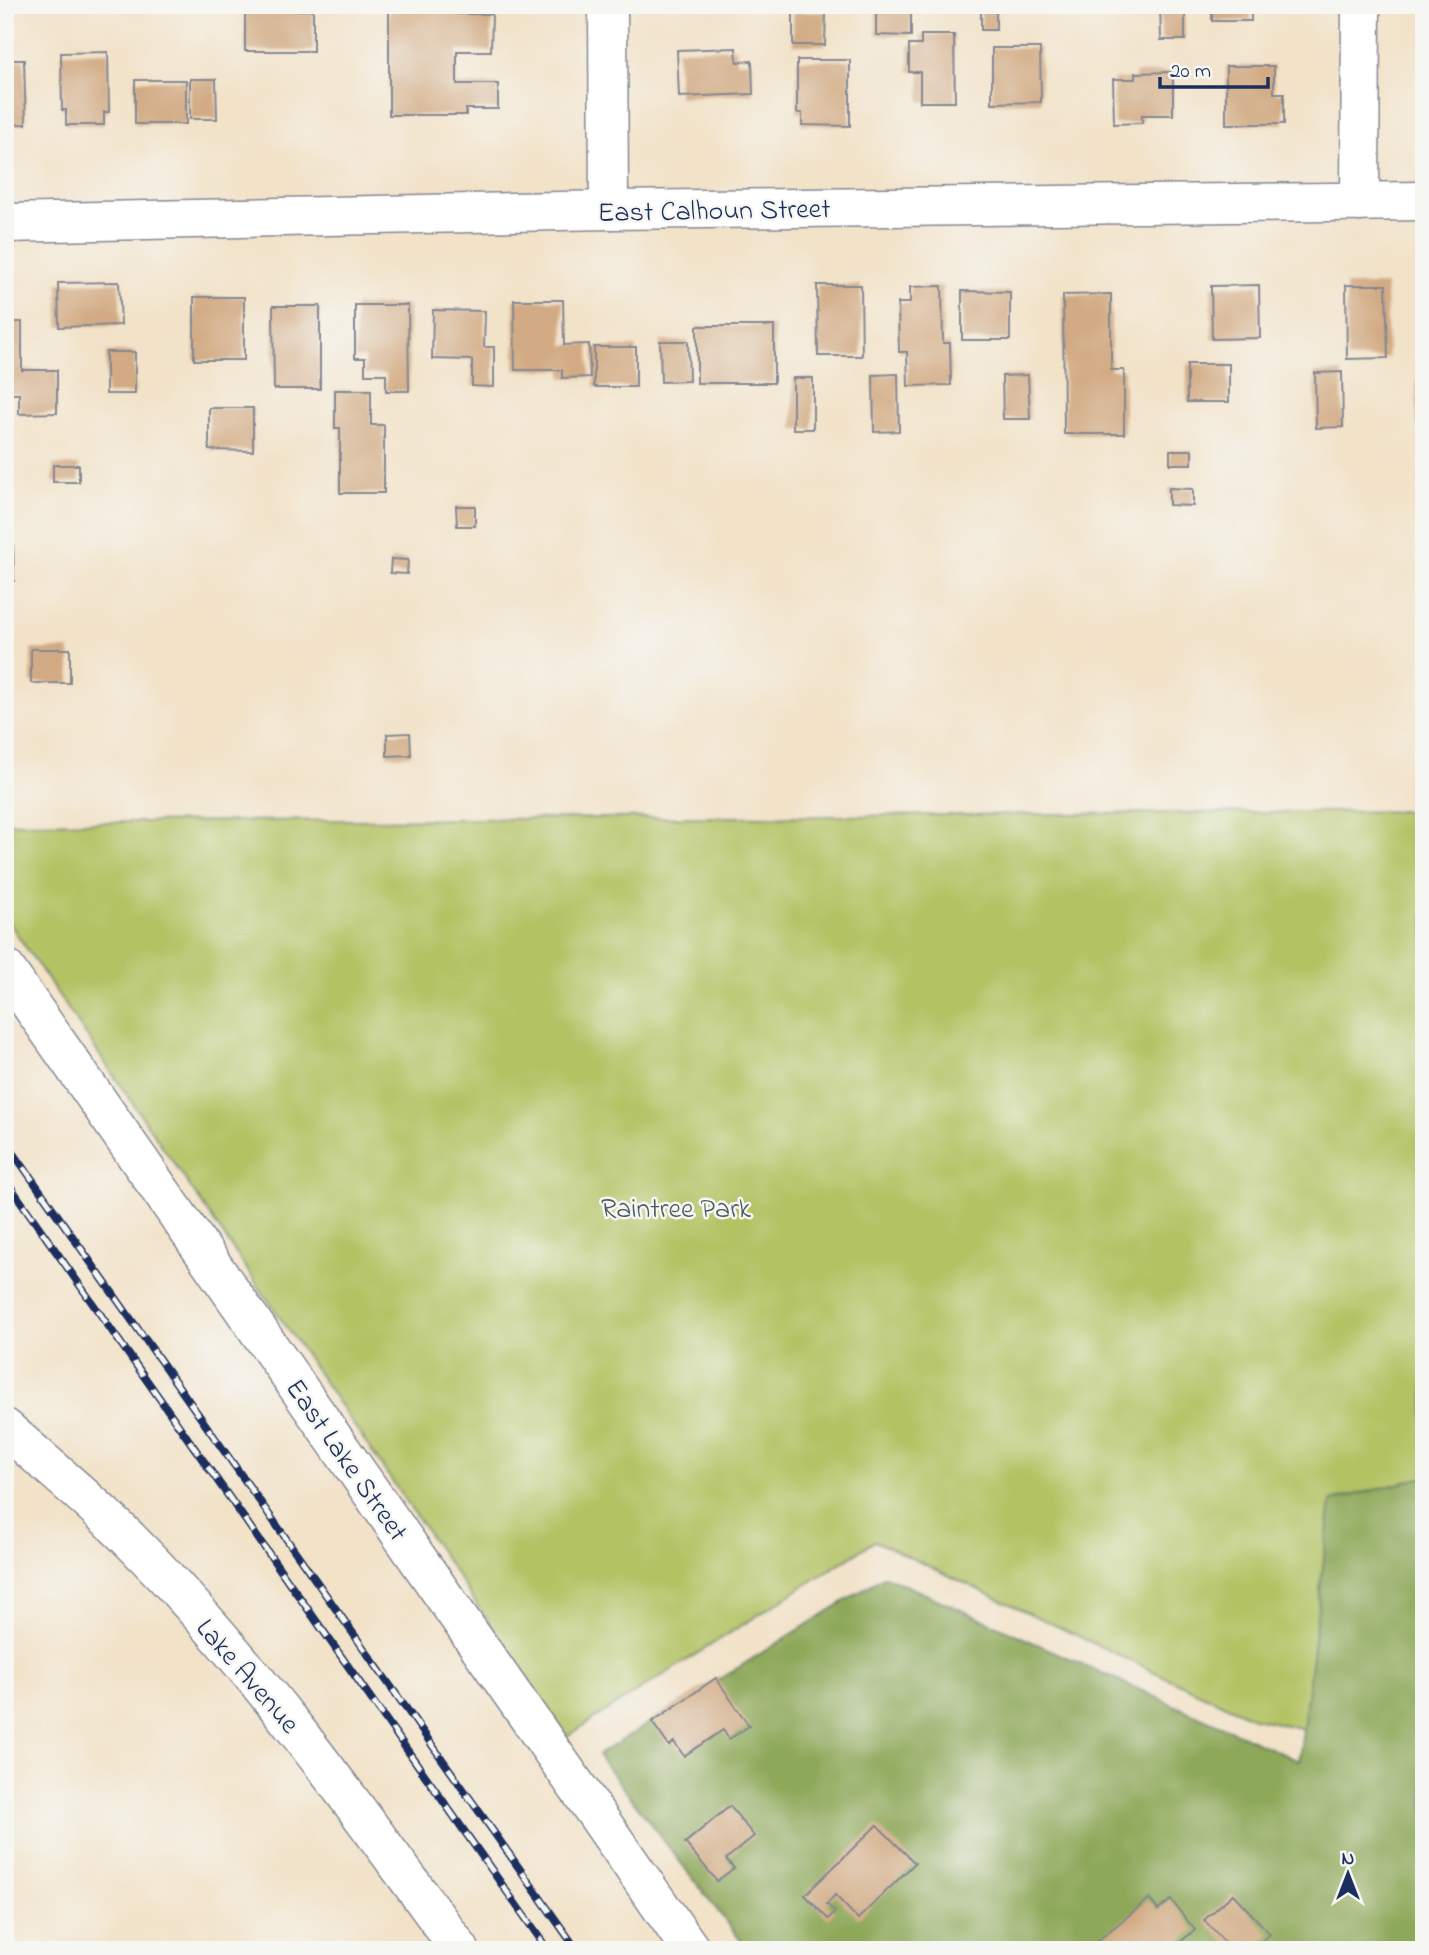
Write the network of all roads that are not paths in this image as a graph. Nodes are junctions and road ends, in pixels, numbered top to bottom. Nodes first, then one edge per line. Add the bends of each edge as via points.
1 (608, 5) edge
2 (1361, 5) edge
3 (1424, 201) edge
4 (1360, 202) junction
5 (609, 210) junction
6 (5, 223) edge
7 (5, 968) edge
8 (5, 1428) edge
9 (460, 1950) edge
10 (691, 1950) edge

1 - 5 street
2 - 4 street
3 - 4 street, East Calhoun Street
4 - 5 street, East Calhoun Street
5 - 6 street, East Calhoun Street
7 - 10 street, East Lake Street
8 - 9 street, Lake Avenue via 127,1538 253,1676 330,1772

